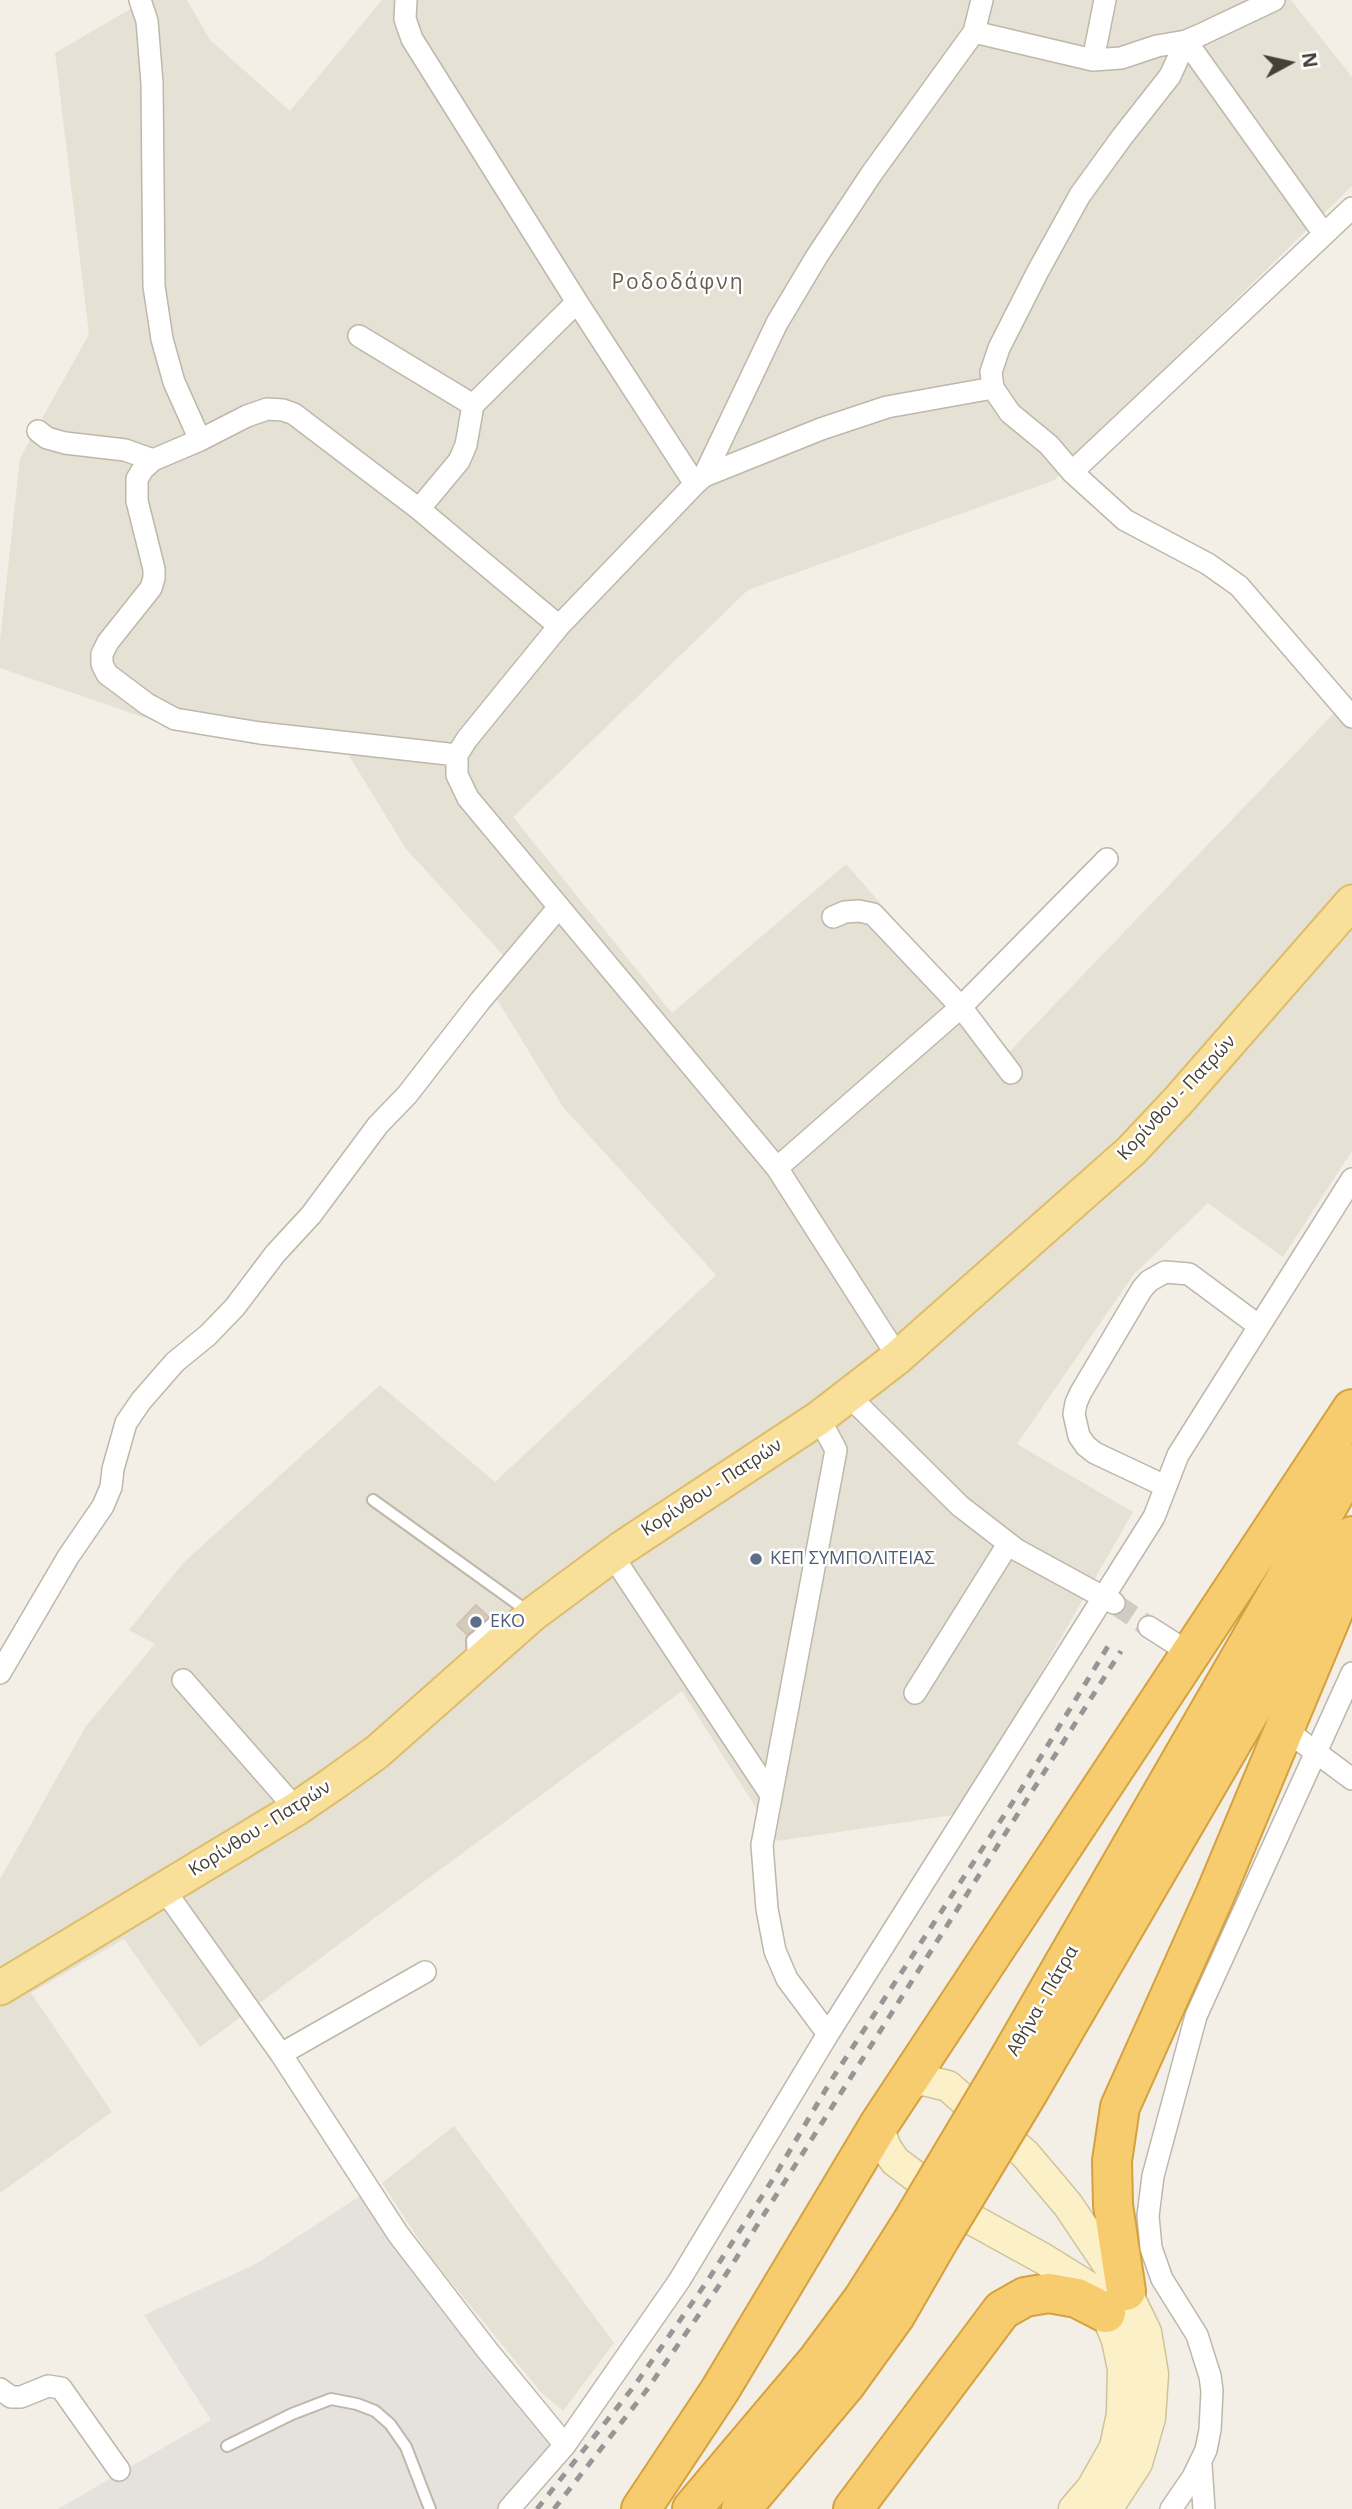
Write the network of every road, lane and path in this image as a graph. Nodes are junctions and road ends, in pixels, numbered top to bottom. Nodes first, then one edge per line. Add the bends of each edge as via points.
1 (140, 0) edge
2 (405, 0) edge
3 (982, 0) edge
4 (1105, 0) edge
5 (1274, 0) edge
6 (974, 32) junction
7 (1186, 41) junction
8 (1093, 60) junction
9 (1352, 208) edge
10 (1324, 234) junction
11 (577, 302) junction
12 (359, 336) dead end
13 (993, 388) junction
14 (473, 405) junction
15 (38, 431) dead end
16 (200, 440) junction
17 (153, 460) junction
18 (1072, 472) junction
19 (699, 480) junction
20 (419, 509) junction
21 (559, 626) junction
22 (1352, 717) edge
23 (457, 755) junction
24 (1107, 859) dead end
25 (1352, 902) edge
26 (559, 907) junction
27 (833, 917) dead end
28 (961, 1007) junction
29 (1011, 1073) dead end
30 (778, 1168) junction
31 (1352, 1179) edge
32 (1259, 1326) junction
33 (898, 1357) junction
34 (848, 1395) junction
35 (1352, 1409) edge
36 (819, 1418) junction
37 (1352, 1464) edge
38 (1165, 1486) junction
39 (373, 1500) dead end
40 (1352, 1536) edge
41 (1008, 1544) junction
42 (612, 1555) junction
43 (1352, 1574) edge
44 (1109, 1601) junction
45 (527, 1619) junction
46 (1149, 1627) tunnel mouth
47 (1174, 1643) dead end
48 (0, 1673) edge
49 (1352, 1673) edge
50 (183, 1680) dead end
51 (915, 1693) dead end
52 (1290, 1733) dead end
53 (1315, 1752) junction
54 (1352, 1779) edge
55 (771, 1795) junction
56 (296, 1809) junction
57 (163, 1888) junction
58 (425, 1972) dead end
59 (0, 1988) edge
60 (828, 2034) junction
61 (281, 2054) junction
62 (1016, 2081) junction
63 (906, 2084) junction
64 (880, 2123) junction
65 (926, 2230) junction
66 (1116, 2302) junction
67 (0, 2389) edge
68 (565, 2445) junction
69 (227, 2446) dead end
70 (1201, 2463) junction
71 (120, 2470) dead end
72 (430, 2509) edge
73 (509, 2509) edge
74 (641, 2509) edge
75 (692, 2509) edge
76 (741, 2509) edge
77 (853, 2509) edge
78 (1074, 2509) edge
79 (1107, 2509) edge
80 (1171, 2509) edge
81 (1205, 2509) edge

1 - 16 street via 147,21 152,83 154,286 174,382
2 - 11 street via 412,38
3 - 6 street
4 - 8 street
5 - 7 street
6 - 8 street
6 - 19 street via 817,256 777,323
7 - 8 street via 1121,58
7 - 10 street
7 - 13 street via 1170,76 1080,195 999,348 991,372
9 - 10 street
10 - 18 street
11 - 14 street
11 - 19 street
12 - 14 street
13 - 18 street via 1010,413 1049,445
13 - 19 street via 887,407
14 - 20 street via 459,461
15 - 17 street via 65,443 125,450
16 - 17 street
16 - 20 street via 247,416 267,409 283,410
17 - 23 street via 137,479 136,491 154,578 102,654 107,674 175,719
18 - 22 street via 1125,520 1198,557 1238,586
19 - 21 street
20 - 21 street
21 - 23 street
23 - 26 street via 457,775 468,797
24 - 28 street
25 - 33 main road, Κορίνθου - Πατρών via 1132,1151
26 - 30 street
26 - 48 street via 235,1307 175,1362 141,1401 126,1423 103,1506
27 - 28 street via 845,912 873,914
28 - 29 street
28 - 30 street
30 - 33 street
31 - 32 street
32 - 38 street via 1178,1455
32 - 38 street via 1198,1279 1165,1272 1142,1289 1081,1392 1074,1414 1086,1446
33 - 34 main road, Κορίνθου - Πατρών
34 - 36 main road, Κορίνθου - Πατρών
34 - 41 street via 960,1506
35 - 63 highway
36 - 42 main road, Κορίνθου - Πατρών
36 - 55 street via 836,1450
37 - 62 highway, Αθήνα - Πάτρα
38 - 44 street via 1154,1517
39 - 45 lane
40 - 62 highway, Αθήνα - Πάτρα
41 - 44 street
41 - 51 street
42 - 45 main road, Κορίνθου - Πατρών
42 - 55 street
43 - 66 highway via 1119,2107 1112,2161
44 - 60 street
45 - 56 main road, Κορίνθου - Πατρών via 377,1752
46 - 47 street
49 - 53 street
50 - 56 street
52 - 53 street
53 - 54 street
53 - 70 street via 1196,2015 1153,2176 1148,2216 1151,2248 1162,2279 1197,2335 1210,2375 1212,2413
55 - 60 street via 762,1844 775,1951 787,1979
56 - 57 main road, Κορίνθου - Πατρών
57 - 59 main road, Κορίνθου - Πατρών
57 - 61 street
58 - 61 street
60 - 68 street via 679,2281
61 - 68 street via 398,2234
62 - 65 highway, Αθήνα - Πάτρα, bridge
63 - 64 highway
63 - 66 main road via 923,2080 948,2086 1025,2154 1068,2206
64 - 66 main road via 886,2148 895,2161 974,2220 1087,2286 1097,2297
64 - 74 highway via 720,2390
65 - 75 highway, Αθήνα - Πάτρα
65 - 76 highway, Αθήνα - Πάτρα via 895,2316 846,2384
66 - 77 highway via 1049,2293 1025,2297 1002,2310
66 - 78 main road via 1122,2414 1109,2459
66 - 79 main road via 1146,2332 1152,2399 1137,2463
67 - 71 street via 21,2398 48,2386 61,2388
68 - 73 street
69 - 72 lane via 331,2399 357,2404 375,2411 406,2446
70 - 80 street
70 - 81 street

